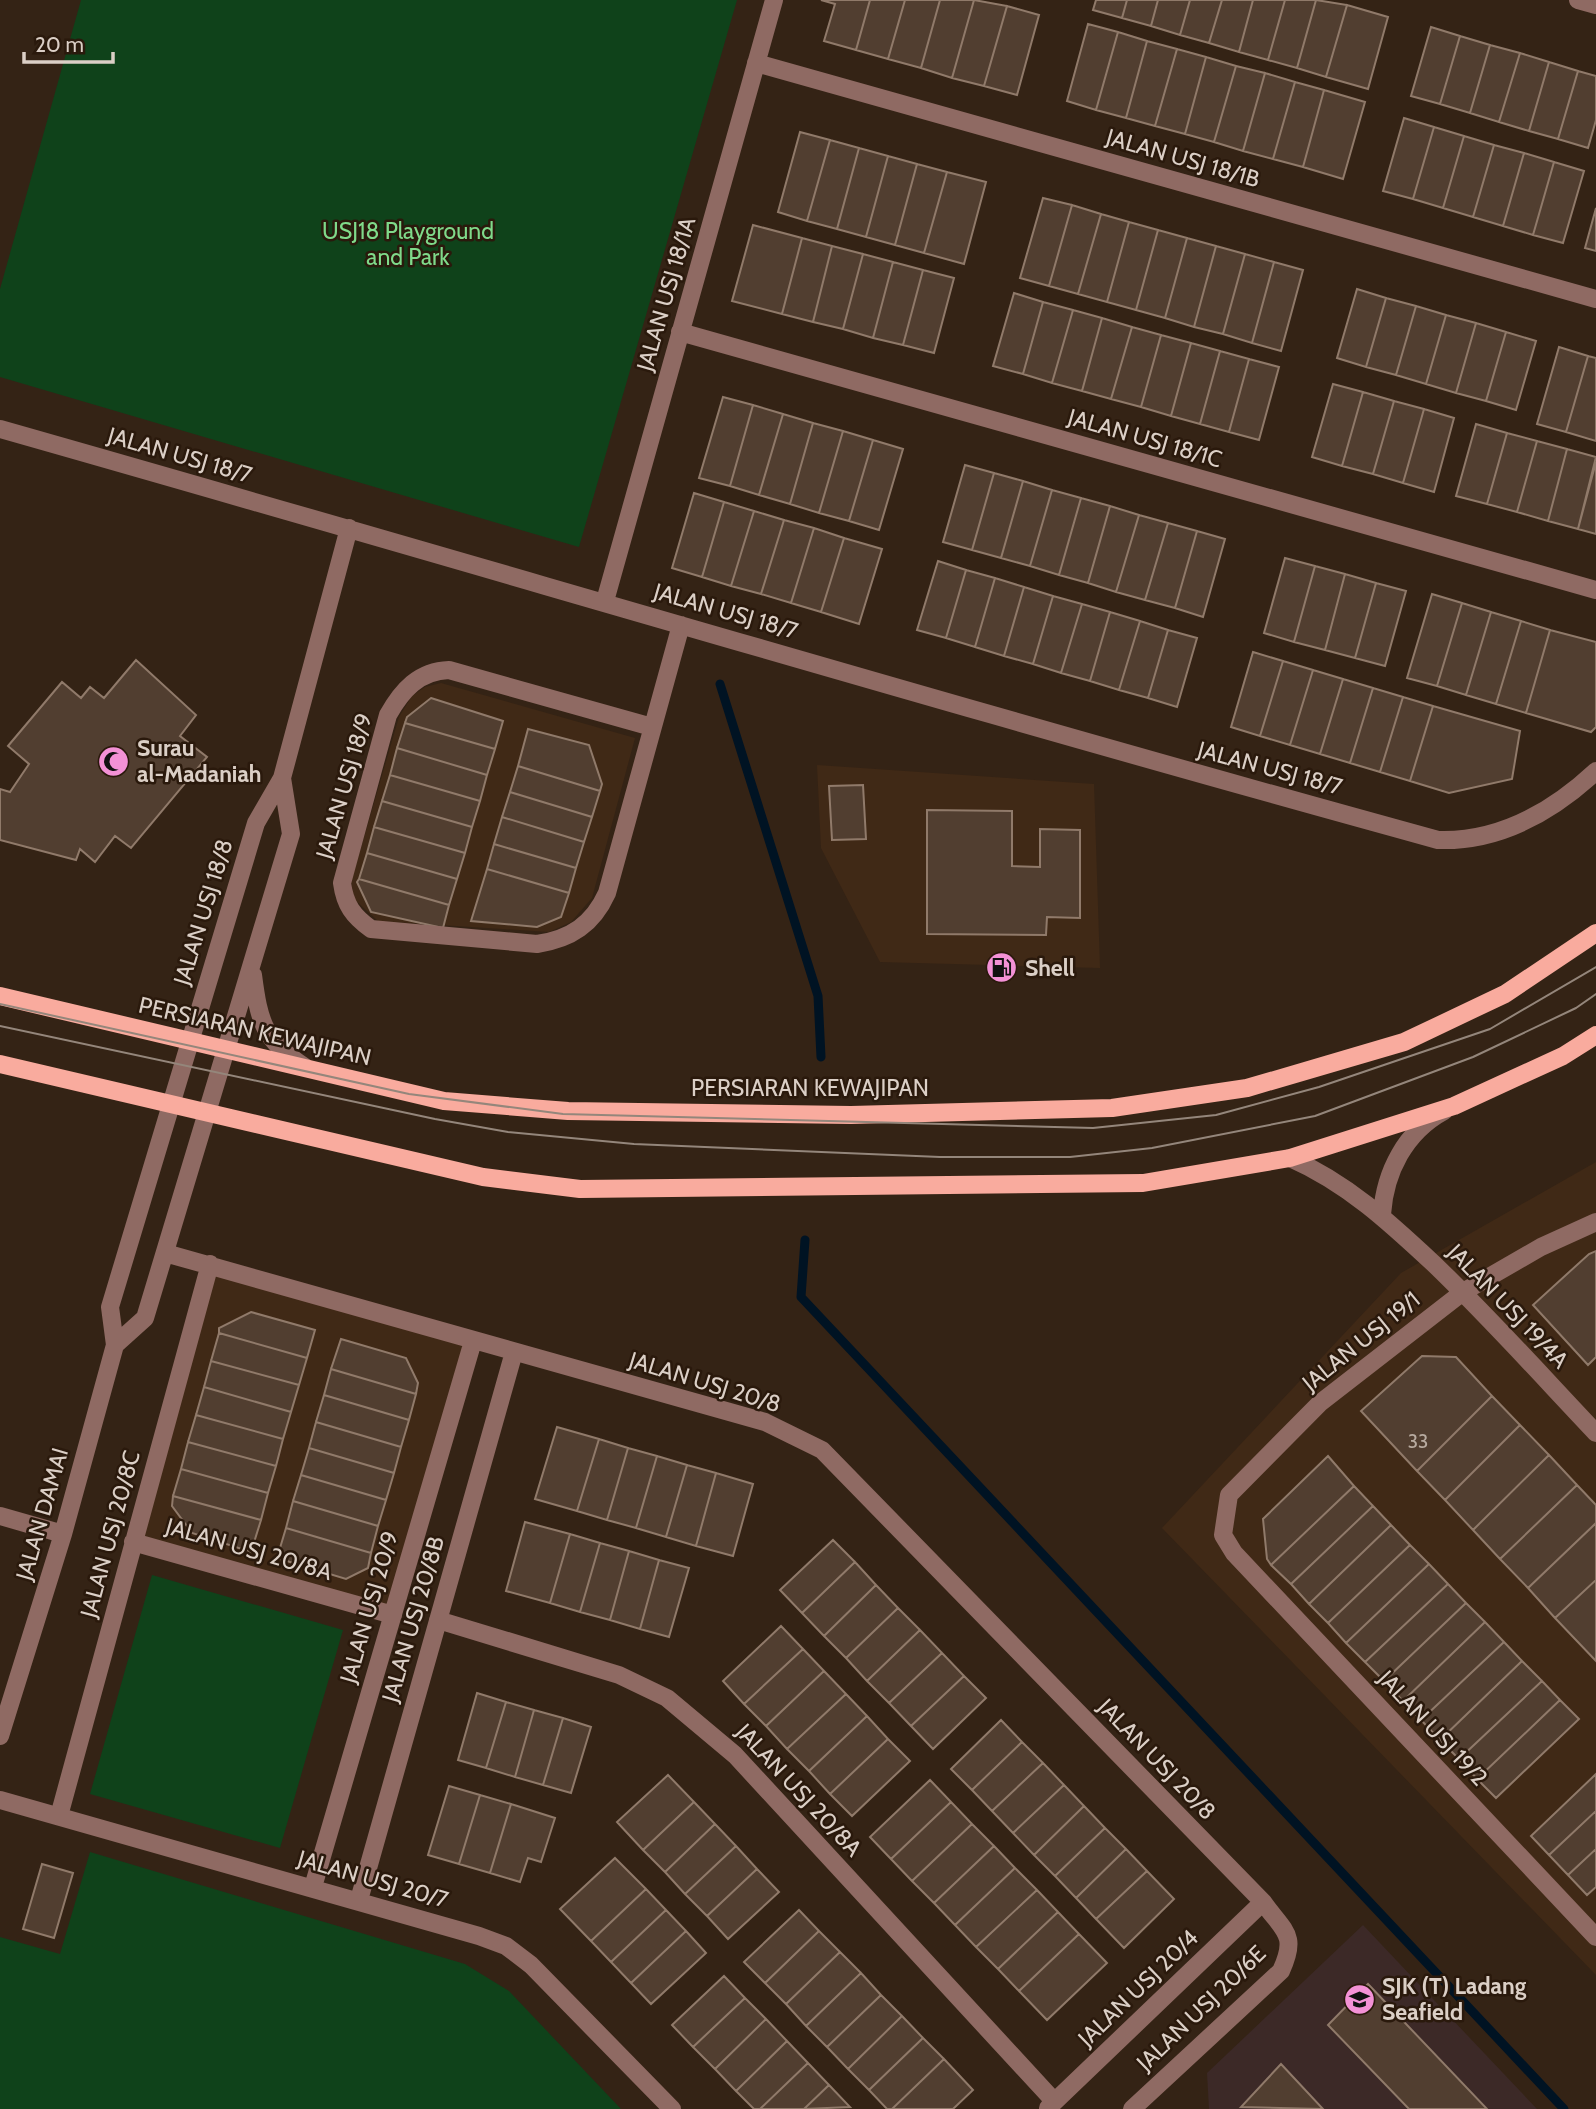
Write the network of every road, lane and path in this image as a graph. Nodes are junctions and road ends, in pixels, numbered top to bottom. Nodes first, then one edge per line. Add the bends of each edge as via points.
1 (774, 0) edge
2 (1578, 0) edge
3 (1596, 5) edge
4 (756, 63) junction
5 (1596, 299) edge
6 (680, 332) junction
7 (0, 429) edge
8 (349, 528) junction
9 (1596, 590) edge
10 (605, 601) junction
11 (681, 625) junction
12 (652, 727) junction
13 (1596, 771) edge
14 (282, 778) junction
15 (1596, 933) edge
16 (251, 965) junction
17 (0, 996) edge
18 (1596, 1035) edge
19 (190, 1041) junction
20 (226, 1050) junction
21 (0, 1063) edge
22 (306, 1068) junction
23 (171, 1105) junction
24 (1454, 1106) junction
25 (207, 1114) junction
26 (1290, 1158) junction
27 (1382, 1214) junction
28 (1596, 1222) edge
29 (165, 1252) junction
30 (210, 1264) junction
31 (1462, 1292) junction
32 (473, 1341) junction
33 (115, 1345) junction
34 (514, 1352) junction
35 (1596, 1433) edge
36 (0, 1516) edge
37 (63, 1534) junction
38 (133, 1542) junction
39 (1234, 1553) joint
40 (393, 1615) junction
41 (438, 1620) junction
42 (0, 1736) edge
43 (0, 1801) edge
44 (59, 1816) junction
45 (313, 1887) junction
46 (359, 1900) junction
47 (1263, 1902) junction
48 (1596, 1937) edge
49 (1050, 2105) edge
50 (673, 2109) edge
51 (1132, 2109) edge

1 - 4 street, JALAN USJ 18/1A
2 - 3 street
4 - 5 street, JALAN USJ 18/1B
4 - 6 street, JALAN USJ 18/1A
6 - 9 street, JALAN USJ 18/1C
6 - 10 street, JALAN USJ 18/1A
7 - 8 street, JALAN USJ 18/7
8 - 10 street, JALAN USJ 18/7
8 - 14 street, JALAN USJ 18/8
10 - 11 street, JALAN USJ 18/7
11 - 12 street, JALAN USJ 18/9
11 - 13 street, JALAN USJ 18/7 via 1438,839 1466,841 1514,826 1564,798
12 - 12 street, JALAN USJ 18/9 via 607,893 580,930 559,941 537,944 371,929 344,901 342,883 388,715 415,680 449,670
14 - 16 street, JALAN USJ 18/8 via 291,834
14 - 19 street, JALAN USJ 18/8 via 256,823
15 - 22 main road, PERSIARAN KEWAJIPAN via 1505,994 1404,1042 1247,1088 1112,1108 850,1115 568,1111 444,1101
16 - 20 street, JALAN USJ 18/8
16 - 22 street via 258,1017 284,1053
17 - 19 main road, PERSIARAN KEWAJIPAN
18 - 24 main road via 1563,1056
19 - 20 main road, PERSIARAN KEWAJIPAN
19 - 23 street, JALAN USJ 18/8
20 - 22 main road, PERSIARAN KEWAJIPAN
20 - 25 street
21 - 23 main road
23 - 25 main road
23 - 33 street, JALAN DAMAI via 110,1307
24 - 26 main road
24 - 27 street via 1419,1129 1395,1160
25 - 26 main road via 483,1177 580,1189 1143,1183
25 - 29 street
26 - 27 street, JALAN USJ 19/4A via 1325,1173
27 - 31 street, JALAN USJ 19/4A
28 - 31 street, JALAN USJ 19/1
29 - 30 street, JALAN USJ 20/8
29 - 33 street via 145,1318
30 - 32 street, JALAN USJ 20/8
30 - 38 street, JALAN USJ 20/8C
31 - 35 street, JALAN USJ 19/4A
31 - 39 street, JALAN USJ 19/1 via 1320,1403 1229,1494 1223,1535
32 - 34 street, JALAN USJ 20/8
32 - 40 street, JALAN USJ 20/9
33 - 37 street, JALAN DAMAI
34 - 41 street, JALAN USJ 20/8B
34 - 47 street, JALAN USJ 20/8 via 765,1422 822,1450
36 - 37 street
37 - 42 street, JALAN DAMAI
38 - 40 street, JALAN USJ 20/8A
38 - 44 street, JALAN USJ 20/8C
39 - 48 street, JALAN USJ 19/2
40 - 45 street, JALAN USJ 20/9
41 - 46 street, JALAN USJ 20/8B
41 - 49 street, JALAN USJ 20/8A via 619,1675 658,1692 687,1713 735,1755
43 - 44 street, JALAN USJ 20/7
44 - 45 street, JALAN USJ 20/7
45 - 46 street, JALAN USJ 20/7
46 - 50 street, JALAN USJ 20/7 via 506,1947 531,1965
47 - 49 street, JALAN USJ 20/4
47 - 51 street, JALAN USJ 20/6E via 1289,1938 1290,1951 1280,1971

